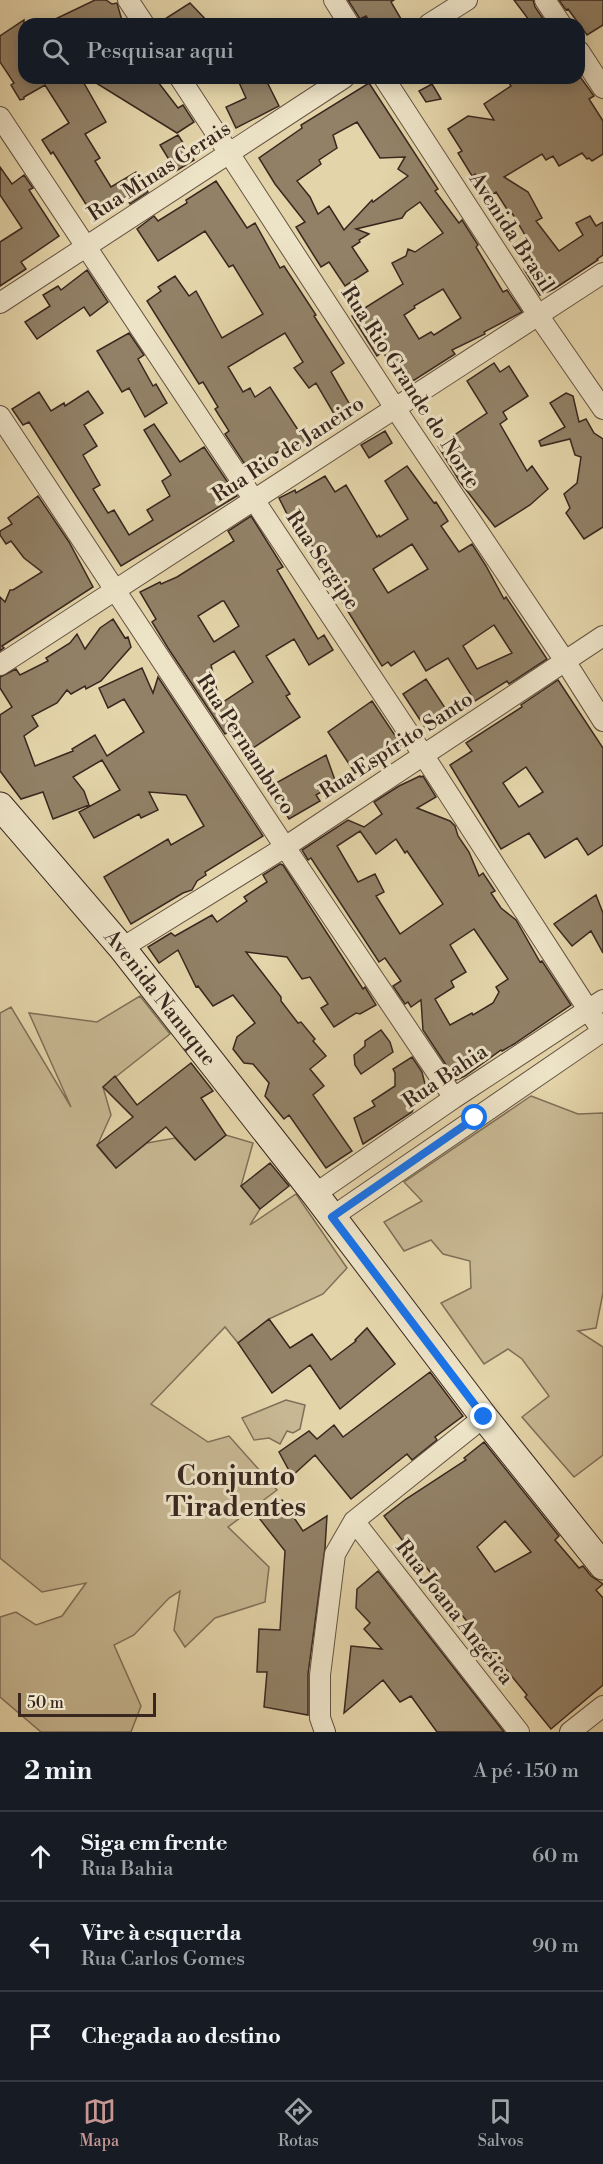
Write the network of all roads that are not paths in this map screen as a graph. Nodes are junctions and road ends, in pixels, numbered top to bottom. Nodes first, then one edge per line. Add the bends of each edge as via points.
1 (128, 0) edge
2 (334, 0) edge
3 (467, 0) edge
4 (545, 0) edge
5 (140, 18) edge
6 (345, 18) edge
7 (438, 18) edge
8 (557, 18) edge
9 (585, 60) edge
10 (184, 84) edge
11 (335, 84) edge
12 (388, 84) edge
13 (603, 88) edge
14 (0, 117) edge
15 (230, 153) junction
16 (87, 246) junction
17 (603, 273) edge
18 (0, 303) edge
19 (538, 315) junction
20 (395, 408) junction
21 (603, 409) edge
22 (0, 416) edge
23 (254, 499) junction
24 (116, 590) junction
25 (603, 636) edge
26 (565, 661) junction
27 (0, 665) edge
28 (603, 721) edge
29 (424, 756) junction
30 (0, 806) edge
31 (285, 847) junction
32 (122, 948) junction
33 (595, 1005) edge
34 (603, 1031) edge
35 (454, 1098) junction
36 (315, 1194) junction
37 (332, 1217) junction
38 (484, 1417) junction
39 (354, 1521) junction
40 (603, 1566) edge
41 (603, 1706) edge
42 (325, 1732) edge
43 (519, 1732) edge
44 (570, 1732) edge

1 - 5 street
2 - 6 street
3 - 7 street
4 - 8 street
9 - 13 street
10 - 15 street, Rua Rio Grande do Norte
11 - 15 street, Rua Minas Gerais
12 - 19 street, Avenida Brasil
14 - 16 street, Rua Sergipe
15 - 16 street, Rua Minas Gerais
15 - 20 street, Rua Rio Grande do Norte
16 - 18 street, Rua Minas Gerais
16 - 23 street, Rua Sergipe
17 - 19 street, Rua Rio de Janeiro
19 - 20 street, Rua Rio de Janeiro
19 - 21 street, Avenida Brasil
20 - 23 street, Rua Rio de Janeiro
20 - 26 street, Rua Rio Grande do Norte
22 - 24 street, Rua Pernambuco
23 - 24 street, Rua Rio de Janeiro
23 - 29 street, Rua Sergipe
24 - 27 street, Rua Rio de Janeiro
24 - 31 street, Rua Pernambuco
25 - 26 street, Rua Espírito Santo
26 - 28 street, Rua Rio Grande do Norte
26 - 29 street, Rua Espírito Santo
29 - 31 street, Rua Espírito Santo
29 - 33 street, Rua Sergipe
30 - 32 main road, Avenida Nanuque
31 - 32 street, Rua Espírito Santo
31 - 35 street, Rua Pernambuco
32 - 36 main road, Avenida Nanuque
33 - 34 street, Rua Sergipe
33 - 35 street, Rua Bahia
34 - 37 street
35 - 36 street, Rua Bahia
36 - 37 main road, Avenida Nanuque
37 - 38 main road, Avenida Nanuque
38 - 39 street
38 - 40 main road, Avenida Nanuque
39 - 42 street via 335,1554 320,1675 320,1718
39 - 43 street, Rua Joana Angéica
41 - 44 street

